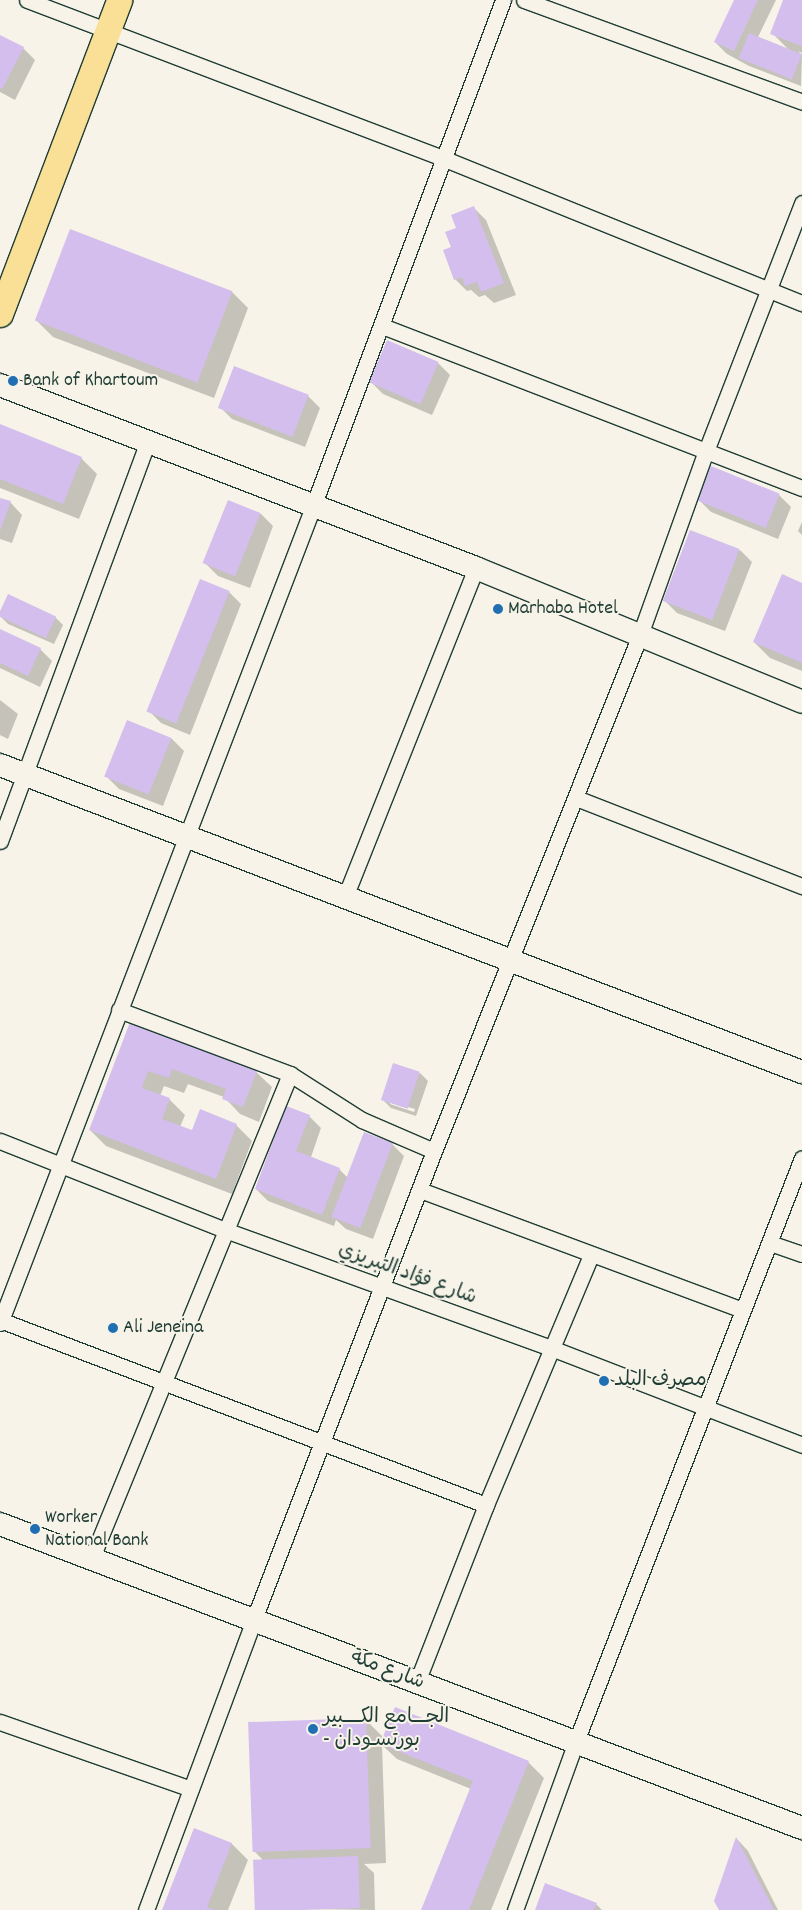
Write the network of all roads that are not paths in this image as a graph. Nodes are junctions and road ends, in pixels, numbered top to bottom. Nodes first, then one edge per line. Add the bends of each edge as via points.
1 (27, 0) edge
2 (119, 0) edge
3 (503, 0) edge
4 (524, 0) edge
5 (107, 31) junction
6 (802, 102) edge
7 (446, 159) junction
8 (802, 203) edge
9 (768, 290) junction
10 (802, 303) edge
11 (0, 314) edge
12 (382, 326) junction
13 (0, 385) edge
14 (148, 441) junction
15 (706, 451) junction
16 (802, 488) edge
17 (314, 504) junction
18 (476, 568) junction
19 (640, 635) junction
20 (802, 702) edge
21 (0, 765) edge
22 (25, 774) junction
23 (576, 798) junction
24 (186, 834) junction
25 (0, 841) edge
26 (802, 886) edge
27 (345, 897) junction
28 (510, 961) junction
29 (119, 1010) junction
30 (802, 1072) edge
31 (290, 1074) junction
32 (0, 1140) edge
33 (434, 1151) junction
34 (802, 1158) edge
35 (60, 1164) junction
36 (420, 1190) junction
37 (225, 1230) junction
38 (770, 1243) junction
39 (802, 1254) edge
40 (591, 1255) junction
41 (384, 1289) junction
42 (742, 1310) junction
43 (0, 1321) edge
44 (552, 1348) junction
45 (166, 1381) junction
46 (705, 1408) junction
47 (324, 1440) junction
48 (802, 1445) edge
49 (486, 1505) junction
50 (0, 1524) edge
51 (91, 1560) junction
52 (254, 1619) junction
53 (416, 1682) junction
54 (0, 1722) edge
55 (575, 1744) junction
56 (191, 1789) junction
57 (802, 1828) edge
58 (146, 1910) edge
59 (515, 1910) edge

1 - 5 street
2 - 5 main road
3 - 7 street
4 - 6 street
5 - 7 street
5 - 11 main road
7 - 9 street
7 - 12 street
8 - 9 street
9 - 10 street
9 - 15 street
12 - 15 street
12 - 17 street
13 - 14 street
14 - 17 street
14 - 22 street
15 - 16 street
15 - 19 street
17 - 18 street
17 - 24 street
18 - 19 street
18 - 27 street
19 - 20 street
19 - 23 street
21 - 22 street
22 - 24 street
22 - 25 street
23 - 26 street
23 - 28 street
24 - 27 street
24 - 29 street
27 - 28 street
28 - 30 street
28 - 33 street
29 - 31 street
29 - 35 street
31 - 33 street via 362,1120
31 - 37 street
32 - 35 street, شارع فؤاد التبريزي
33 - 36 street
34 - 38 street
35 - 37 street, شارع فؤاد التبريزي
35 - 43 street
36 - 40 street
36 - 41 street
37 - 41 street, شارع فؤاد التبريزي
37 - 45 street
38 - 39 street
38 - 42 street
40 - 42 street
40 - 44 street
41 - 44 street, شارع فؤاد التبريزي
41 - 47 street
42 - 46 street
43 - 45 street
44 - 46 street, شارع فؤاد التبريزي
44 - 49 street
45 - 47 street
45 - 51 street
46 - 48 street, شارع فؤاد التبريزي
46 - 55 street
47 - 49 street
47 - 52 street
49 - 53 street
50 - 51 street, شارع مكة
51 - 52 street, شارع مكة
52 - 53 street, شارع مكة
52 - 56 street
53 - 55 street, شارع مكة
54 - 56 street
55 - 57 street, شارع مكة
55 - 59 street
56 - 58 street

